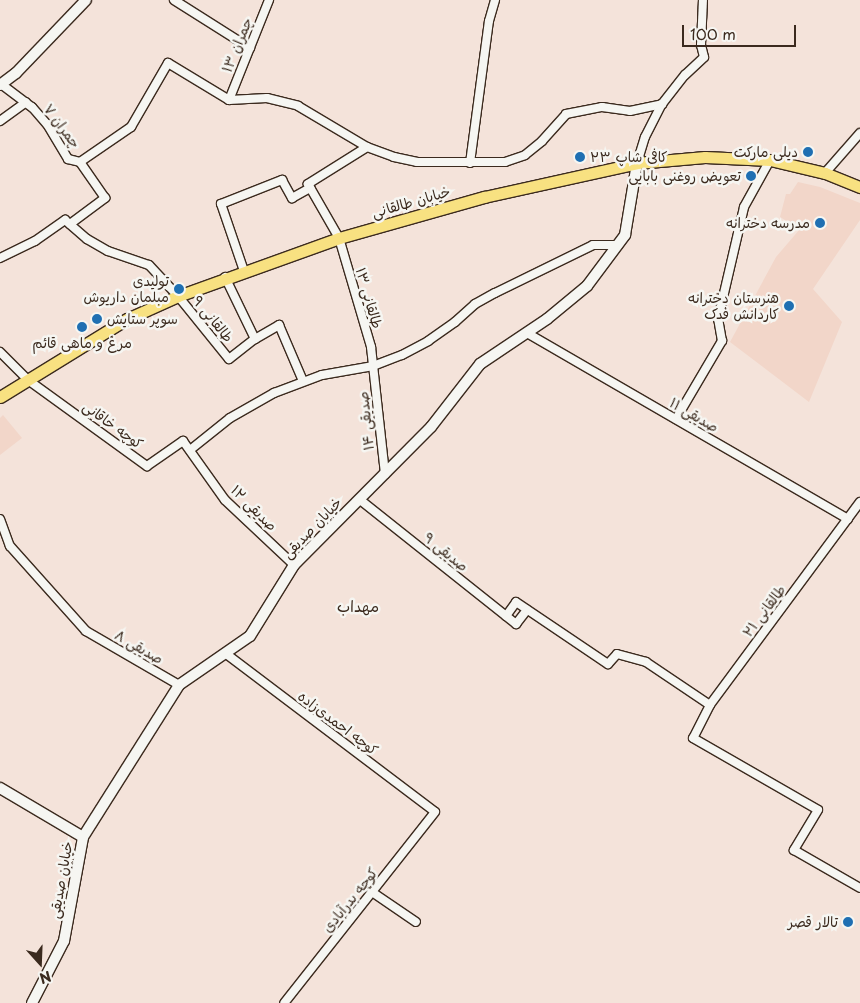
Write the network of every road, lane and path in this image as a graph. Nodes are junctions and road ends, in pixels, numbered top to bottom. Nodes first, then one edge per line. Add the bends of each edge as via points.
1 (86, 0) edge
2 (174, 0) edge
3 (269, 0) edge
4 (495, 0) edge
5 (703, 0) edge
6 (250, 48) junction
7 (0, 85) edge
8 (229, 100) junction
9 (26, 102) junction
10 (662, 104) junction
11 (0, 121) edge
12 (860, 133) edge
13 (367, 148) junction
14 (770, 160) junction
15 (80, 162) junction
16 (470, 163) junction
17 (637, 163) junction
18 (825, 173) junction
19 (309, 186) junction
20 (860, 187) edge
21 (67, 222) junction
22 (339, 238) junction
23 (618, 245) junction
24 (0, 258) edge
25 (244, 270) junction
26 (225, 277) junction
27 (178, 296) junction
28 (527, 333) junction
29 (255, 339) junction
30 (0, 352) edge
31 (372, 366) junction
32 (28, 380) junction
33 (303, 381) junction
34 (0, 397) edge
35 (676, 420) junction
36 (183, 441) joint
37 (190, 450) junction
38 (384, 474) junction
39 (360, 499) junction
40 (860, 502) edge
41 (0, 519) edge
42 (848, 519) junction
43 (294, 565) junction
44 (527, 610) junction
45 (506, 616) junction
46 (225, 653) junction
47 (180, 685) junction
48 (710, 705) junction
49 (0, 788) edge
50 (435, 812) joint
51 (83, 837) junction
52 (860, 888) edge
53 (372, 892) junction
54 (416, 922) dead end
55 (32, 1003) edge
56 (284, 1003) edge

1 - 7 street via 16,73
2 - 6 street
3 - 6 street, چمران ۱۳
4 - 16 street via 489,21
5 - 10 street via 704,58 685,75
6 - 8 street, چمران ۱۳
7 - 9 street, چمران ۷
8 - 13 street via 267,98 298,106
8 - 15 street via 168,62 131,127
9 - 11 street
9 - 15 street, چمران ۷ via 47,124 68,158
10 - 16 street via 630,111 602,107 566,114 525,155 505,162
10 - 17 street via 645,137
12 - 18 street
13 - 16 street via 417,162
13 - 19 street
14 - 17 main road, خیابان طالقانی via 705,157
14 - 18 main road, خیابان طالقانی
14 - 35 street via 744,207 718,319 722,341
15 - 21 street, چمران ۷ via 105,198
17 - 22 main road, خیابان طالقانی via 484,197
17 - 23 street, خیابان صدیقی via 625,235
18 - 20 main road, خیابان طالقانی
19 - 22 street, طالقانی ۱۳
19 - 25 street via 292,198 282,180 221,204
21 - 24 street
21 - 27 street, طالقانی ۹ via 108,251 149,265
22 - 25 main road, خیابان طالقانی
22 - 31 street, طالقانی ۱۳ via 370,347
23 - 28 street, خیابان صدیقی via 587,286
23 - 31 street via 593,246 520,280 475,304 428,341
25 - 26 main road, خیابان طالقانی
26 - 27 main road, خیابان طالقانی
26 - 29 street
27 - 29 street, طالقانی ۹ via 229,358
27 - 32 main road, خیابان طالقانی via 127,319
28 - 35 street, صدیقی ۱۱
28 - 38 street, خیابان صدیقی via 480,364 431,427
29 - 33 street via 279,325
30 - 32 street
31 - 33 street
31 - 38 street, صدیقی ۱۴
32 - 34 main road, خیابان طالقانی
32 - 36 street, کوچه خاقانی via 147,466
33 - 37 street via 251,404
35 - 42 street, صدیقی ۱۱
36 - 37 street, صدیقی ۱۲
37 - 43 street, صدیقی ۱۲ via 225,500
38 - 39 street, خیابان صدیقی
39 - 43 street, خیابان صدیقی
39 - 45 street, صدیقی ۹
40 - 42 street, طالقانی ۲۱
41 - 47 street, صدیقی ۸ via 10,546 86,631
42 - 48 street, طالقانی ۲۱
43 - 46 street, خیابان صدیقی via 250,636
44 - 45 street, صدیقی ۹ via 516,624
44 - 45 street via 516,602
44 - 48 street via 608,664 618,654 646,662
46 - 47 street, خیابان صدیقی
46 - 50 street, کوچه احمدی‌زاده
47 - 51 street, خیابان صدیقی
48 - 52 street, طالقانی ۲۱ via 693,738 818,810 794,850
49 - 51 street
50 - 53 street, کوچه بدرآبادی
51 - 55 street, خیابان صدیقی via 64,941
53 - 54 street
53 - 56 street, کوچه بدرآبادی

